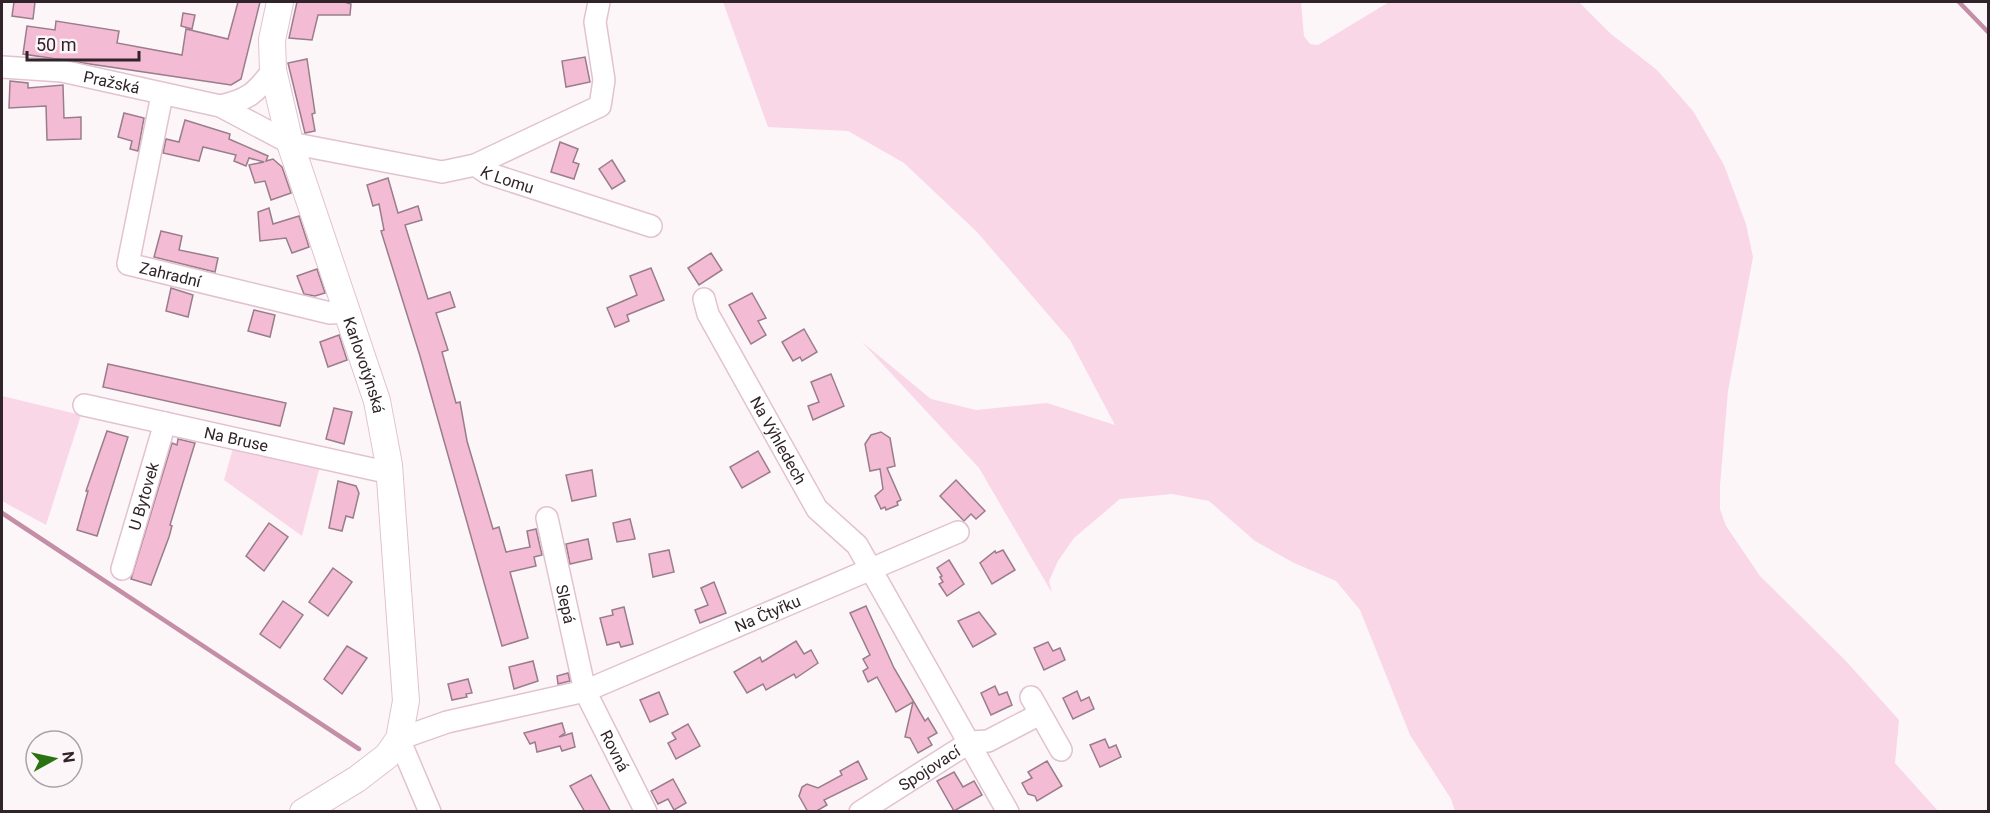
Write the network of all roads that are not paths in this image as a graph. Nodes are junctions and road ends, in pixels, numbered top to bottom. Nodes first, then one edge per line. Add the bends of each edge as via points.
1 (280, 2) edge
2 (599, 2) edge
3 (2, 67) edge
4 (273, 70) junction
5 (162, 95) junction
6 (220, 106) junction
7 (290, 142) junction
8 (475, 165) junction
9 (651, 226) dead end
10 (704, 299) dead end
11 (347, 312) junction
12 (84, 405) dead end
13 (165, 423) junction
14 (390, 473) junction
15 (547, 518) dead end
16 (958, 532) dead end
17 (122, 569) dead end
18 (870, 570) junction
19 (585, 691) junction
20 (399, 739) junction
21 (970, 742) junction
22 (1060, 750) dead end
23 (303, 812) edge
24 (430, 812) edge
25 (646, 812) edge
26 (860, 812) edge
27 (1008, 812) edge

1 - 4 main road, Karlovotýnská via 272,40
2 - 8 street via 595,22 604,80 600,106
3 - 5 street, Pražská via 62,71
4 - 6 street, Pražská via 244,101
4 - 7 main road, Karlovotýnská
5 - 6 street, Pražská
5 - 11 street, Zahradní via 128,264 330,313
6 - 7 street, Pražská
7 - 8 street, K Lomu via 442,172
7 - 11 main road, Karlovotýnská
8 - 9 street, K Lomu via 497,177
10 - 18 street, Na Výhledech via 708,314 817,510 857,545
11 - 14 main road, Karlovotýnská via 377,401
12 - 13 street, Na Bruse
13 - 14 street, Na Bruse
13 - 17 street, U Bytovek
14 - 20 main road, Karlovotýnská via 406,700
15 - 19 street, Slepá
16 - 18 street, Na Čtyřku
18 - 19 street, Na Čtyřku
18 - 21 street
19 - 20 street, Na Čtyřku via 447,722
19 - 25 street, Rovná
20 - 23 main road via 387,756 357,779
20 - 24 street
21 - 22 street, Spojovací via 988,741 1036,706
21 - 26 street, Spojovací
21 - 27 street

